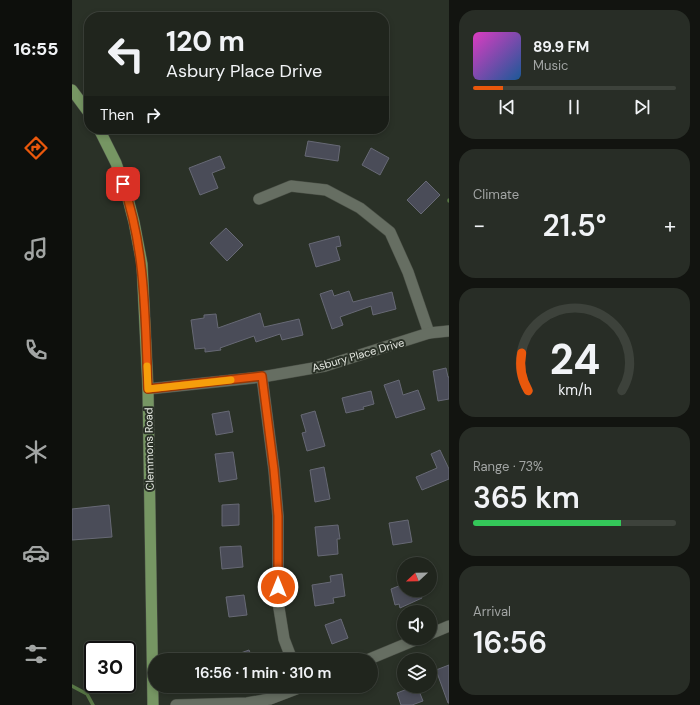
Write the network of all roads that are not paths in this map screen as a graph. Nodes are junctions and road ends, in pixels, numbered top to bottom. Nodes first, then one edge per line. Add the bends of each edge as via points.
1 (72, 90) edge
2 (84, 106) edge
3 (101, 134) edge
4 (259, 199) dead end
5 (449, 331) edge
6 (429, 333) junction
7 (262, 376) junction
8 (148, 389) junction
9 (449, 626) edge
10 (437, 631) edge
11 (403, 645) edge
12 (289, 653) edge
13 (378, 655) edge
14 (285, 693) edge
15 (153, 705) edge
16 (176, 705) edge

1 - 2 main road
3 - 8 main road, Clemmons Road via 116,163 139,244 144,291
4 - 6 street via 291,186 326,190 360,208 390,232 408,272
5 - 6 street, Asbury Place Drive
6 - 7 street, Asbury Place Drive via 325,366
7 - 8 street, Asbury Place Drive
7 - 12 street via 278,516 278,602 284,639
8 - 15 main road, Clemmons Road
9 - 10 street
11 - 13 street
14 - 16 street via 270,699 247,703

